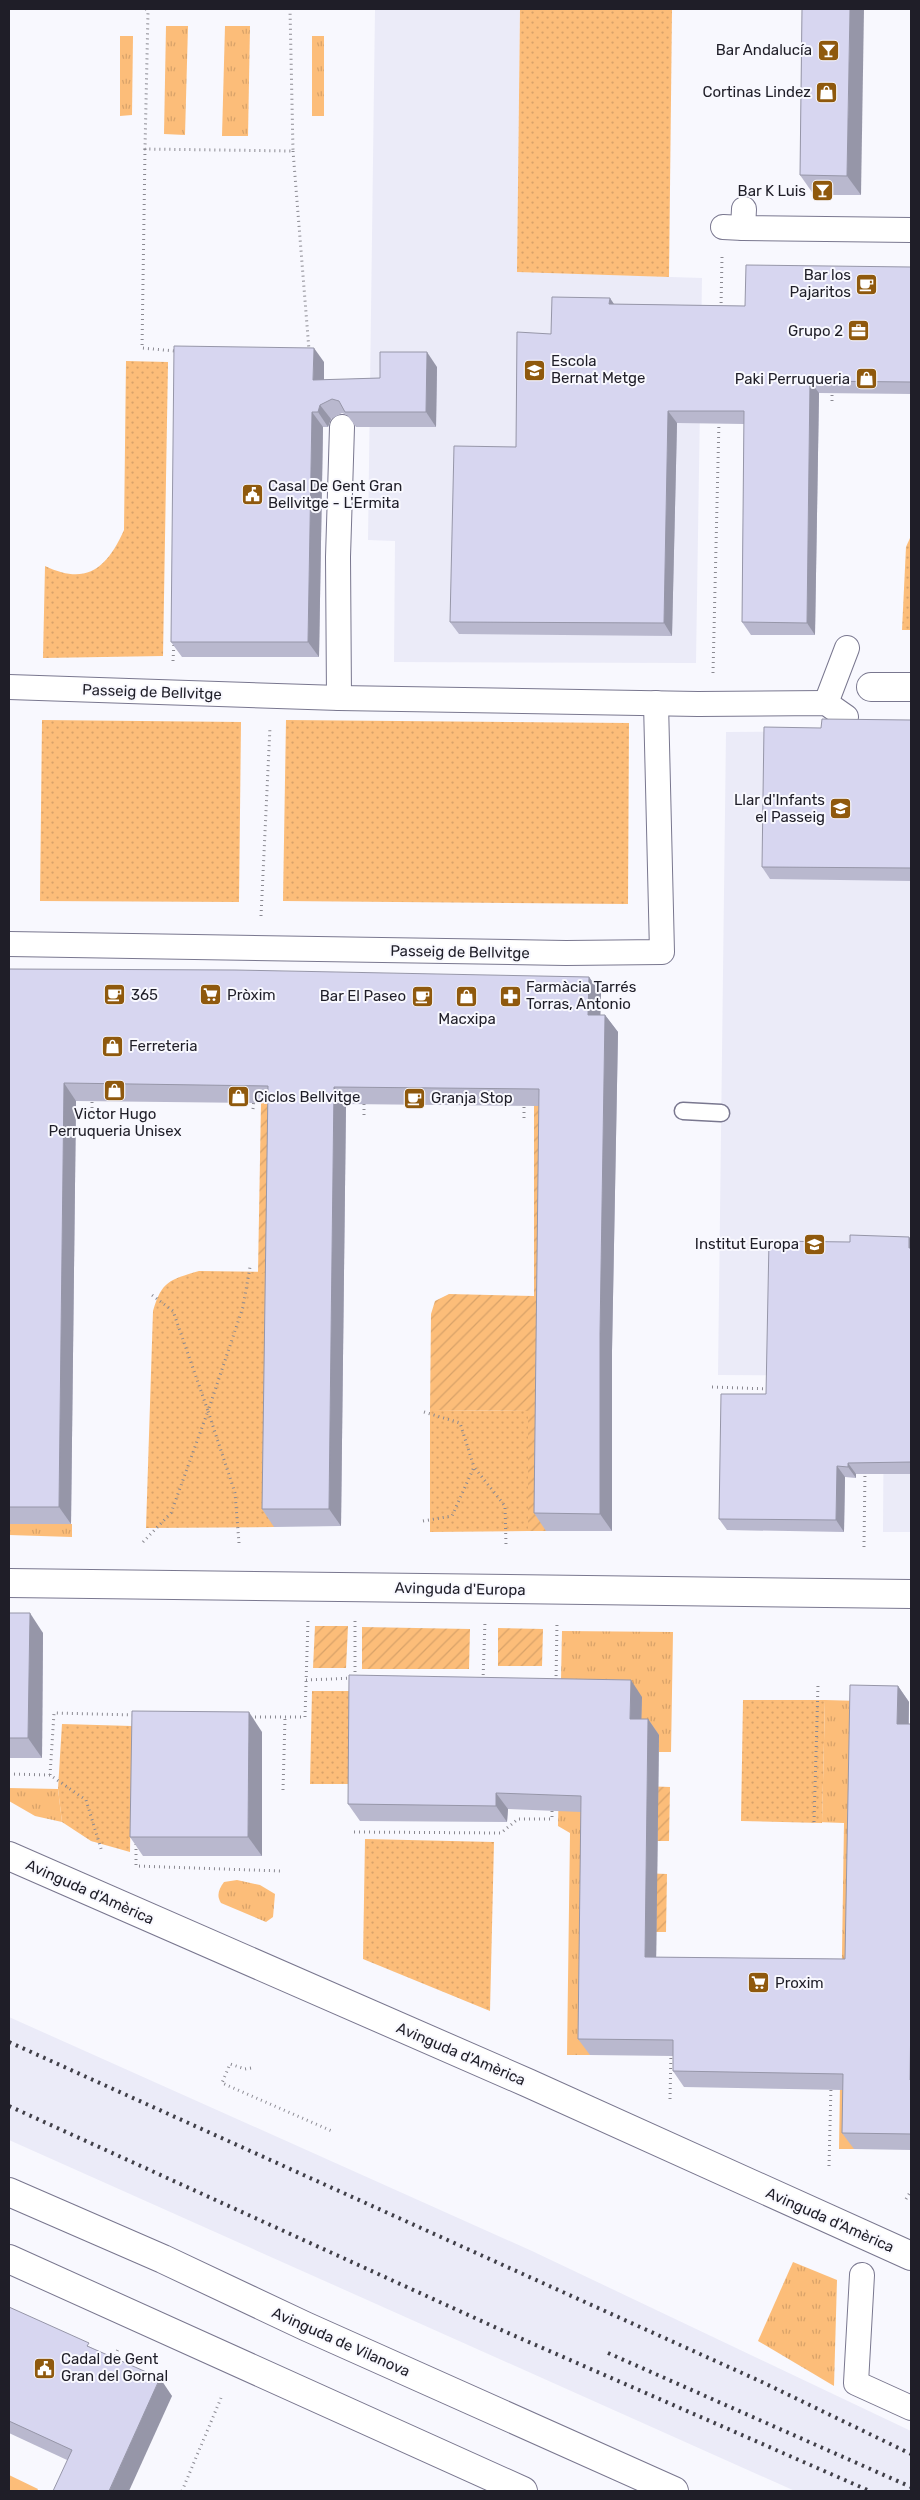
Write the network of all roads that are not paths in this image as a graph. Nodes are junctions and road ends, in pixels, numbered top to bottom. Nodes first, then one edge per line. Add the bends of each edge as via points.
1 (736, 221) road end
2 (911, 230) edge
3 (342, 427) edge
4 (847, 648) dead end
5 (9, 687) edge
6 (871, 687) dead end
7 (911, 687) edge
8 (338, 698) junction
9 (656, 703) junction
10 (826, 703) junction
11 (846, 717) edge
12 (9, 944) edge
13 (682, 1111) dead end
14 (721, 1112) dead end
15 (9, 1583) edge
16 (911, 1594) edge
17 (9, 1856) edge
18 (9, 2192) edge
19 (911, 2256) edge
20 (9, 2259) edge
21 (862, 2275) dead end
22 (911, 2408) edge
23 (523, 2491) edge
24 (674, 2491) edge

1 - 2 street
3 - 8 street
4 - 10 street
5 - 8 street, Passeig de Bellvitge
6 - 7 street
8 - 9 street, Passeig de Bellvitge
9 - 10 street, Passeig de Bellvitge
9 - 12 street, Passeig de Bellvitge via 662,952 566,954
10 - 11 street
13 - 14 lane
15 - 16 street, Avinguda d'Europa
17 - 19 street, Avinguda d'Amèrica via 528,2083
18 - 24 street, Avinguda de Vilanova
20 - 23 street
21 - 22 street via 856,2383

